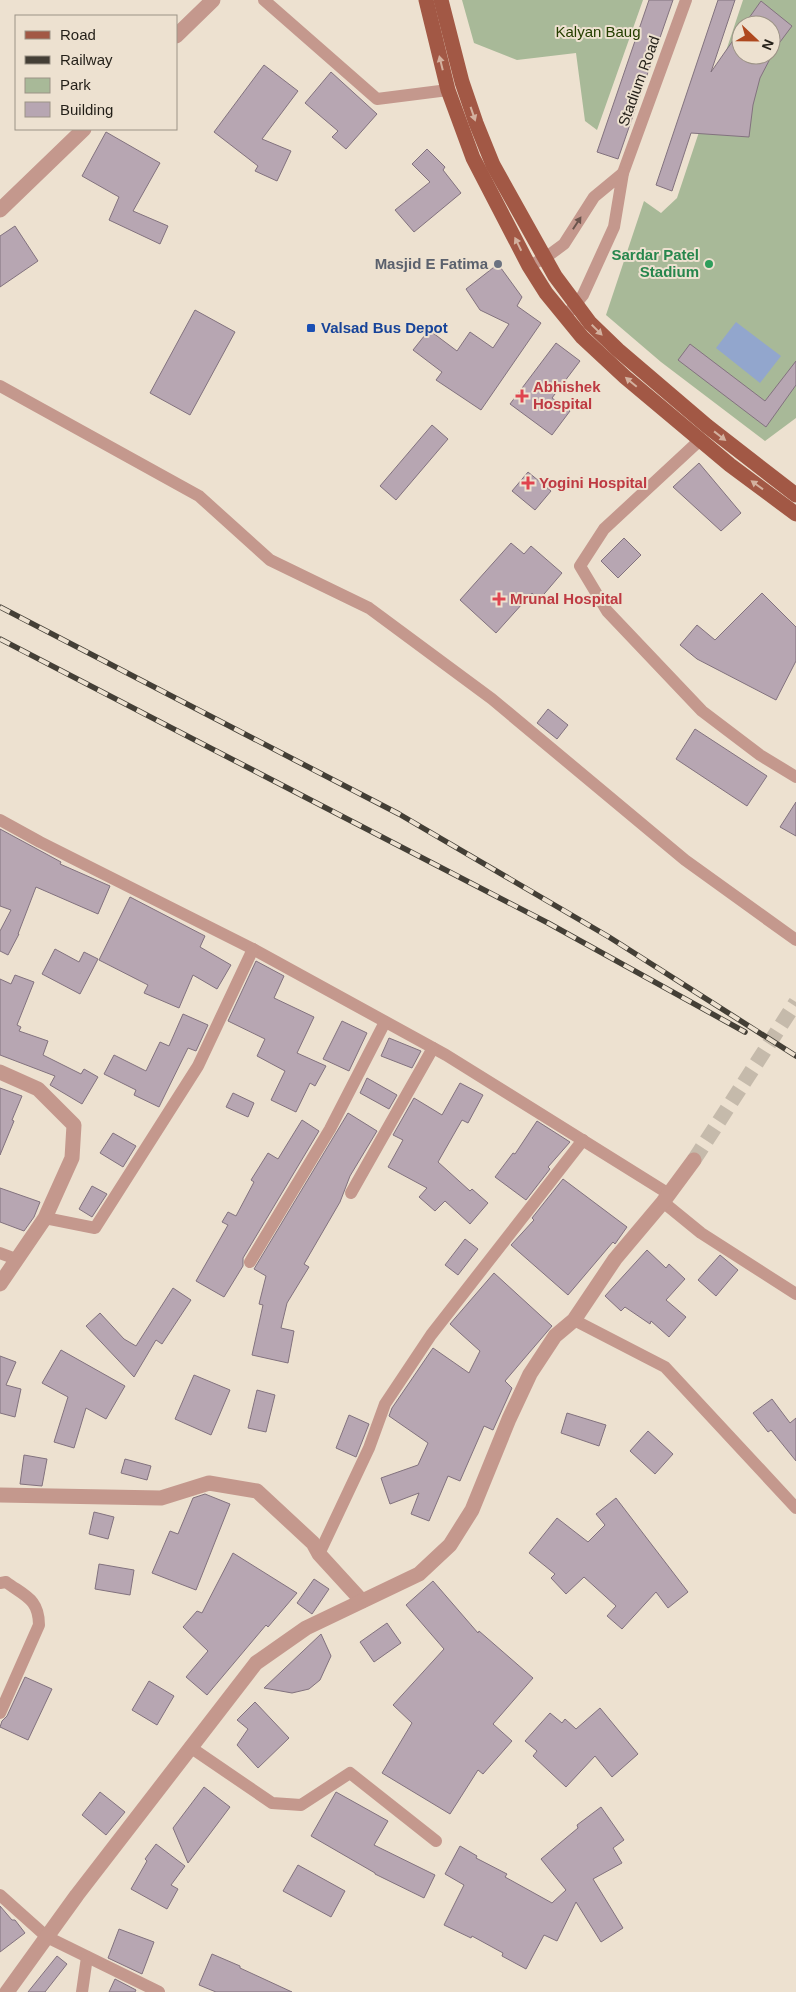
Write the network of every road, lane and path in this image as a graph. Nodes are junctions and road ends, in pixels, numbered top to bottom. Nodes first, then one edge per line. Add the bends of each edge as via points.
1 (212, 0) edge
2 (264, 0) edge
3 (426, 0) edge
4 (441, 0) edge
5 (686, 0) edge
6 (178, 34) edge
7 (448, 90) junction
8 (83, 130) edge
9 (623, 173) junction
10 (0, 210) edge
11 (545, 258) junction
12 (529, 266) junction
13 (576, 304) junction
14 (566, 317) junction
15 (0, 386) edge
16 (700, 440) junction
17 (796, 495) edge
18 (796, 514) edge
19 (796, 777) edge
20 (0, 820) edge
21 (796, 940) edge
22 (253, 949) junction
23 (385, 1022) junction
24 (433, 1048) junction
25 (0, 1072) edge
26 (583, 1140) junction
27 (694, 1160) tunnel mouth
28 (351, 1193) dead end
29 (666, 1198) junction
30 (45, 1218) junction
31 (0, 1253) edge
32 (16, 1259) junction
33 (250, 1262) dead end
34 (0, 1284) edge
35 (796, 1294) edge
36 (574, 1320) junction
37 (0, 1495) edge
38 (796, 1508) edge
39 (319, 1554) junction
40 (0, 1583) edge
41 (362, 1601) junction
42 (0, 1714) edge
43 (190, 1747) junction
44 (436, 1841) dead end
45 (0, 1895) edge
46 (47, 1937) junction
47 (87, 1957) junction
48 (7, 1992) edge
49 (82, 1992) edge
50 (159, 1992) edge

1 - 6 street
2 - 7 street via 378,99
7 -> 3 main road
4 -> 11 main road via 476,123 493,164
5 - 9 street, Stadium Road
12 -> 7 main road via 473,158
8 - 10 street
11 -> 9 street via 564,244 594,197
9 - 13 street, Stadium Road via 614,227
11 - 12 street
11 - 13 main road
12 - 14 main road
13 - 14 street, Stadium Road
13 -> 17 main road via 634,364
16 -> 14 main road via 599,353
15 - 21 street via 199,496 270,560 369,608 492,699 685,860
18 -> 16 main road
16 - 19 street via 604,528 580,566 607,611 702,711 760,755
20 - 22 street
22 - 23 street
22 - 30 street via 198,1066 95,1228
23 - 24 street
23 - 33 street via 330,1129
24 - 26 street
24 - 28 street
25 - 30 street via 38,1089 74,1125 72,1158
26 - 29 street
26 - 39 street via 432,1335 385,1404 369,1448
27 - 29 street
29 - 35 street via 701,1233
29 - 36 street via 615,1259
30 - 32 street
31 - 32 street
32 - 34 street
36 - 38 street via 665,1367
36 - 41 street via 554,1336 530,1374 472,1510 450,1545 419,1574
37 - 39 street via 161,1498 209,1483 257,1491 313,1543
39 - 41 street
40 - 42 street via 6,1582 35,1604 39,1625
41 - 43 street via 306,1628 256,1663
43 - 44 street via 272,1803 301,1805 350,1773
43 - 46 street
45 - 46 street
46 - 47 street
46 - 48 street
47 - 49 street
47 - 50 street

